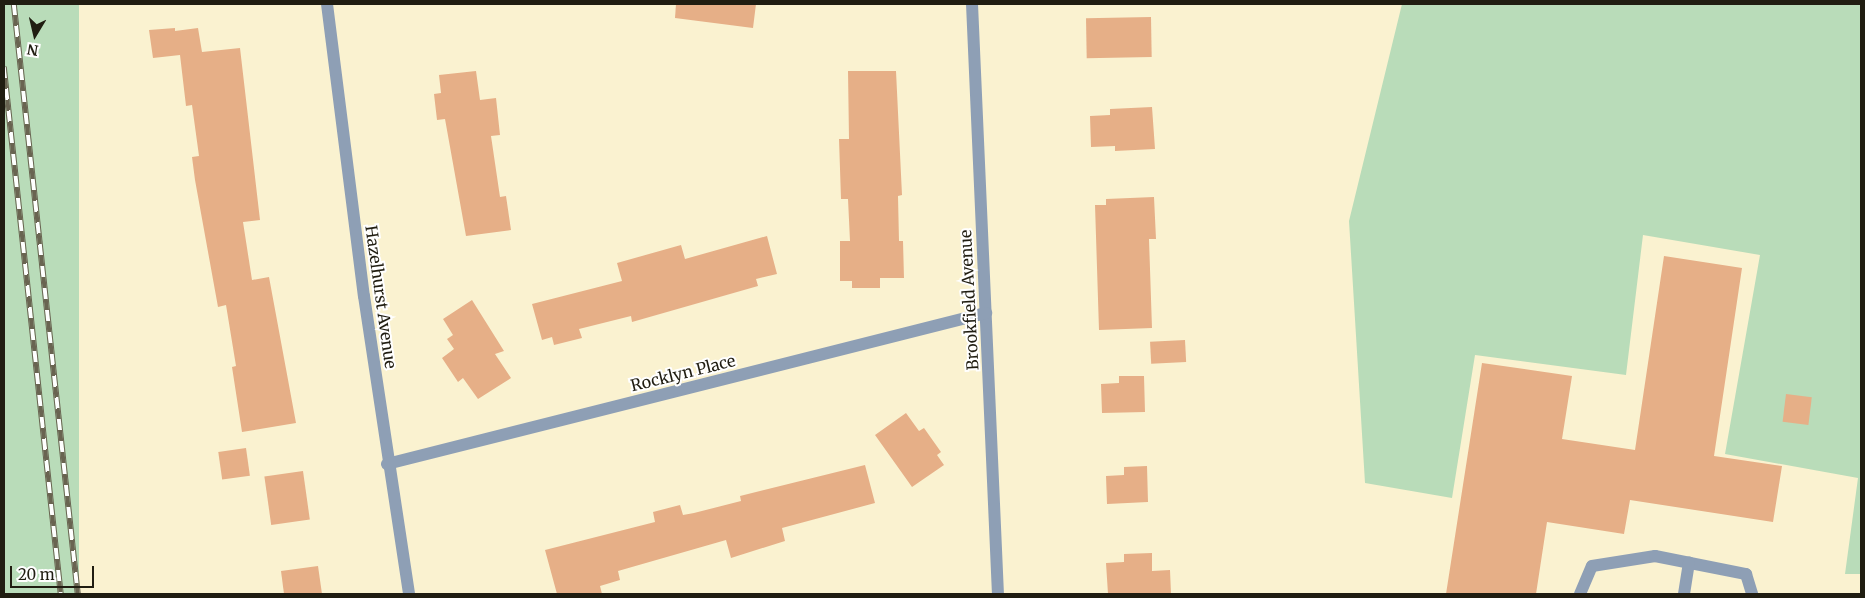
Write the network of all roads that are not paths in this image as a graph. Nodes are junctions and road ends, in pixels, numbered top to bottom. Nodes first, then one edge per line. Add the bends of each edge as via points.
1 (327, 4) edge
2 (972, 4) edge
3 (986, 313) junction
4 (387, 464) junction
5 (1689, 562) junction
6 (409, 594) edge
7 (998, 594) edge
8 (1580, 594) edge
9 (1684, 594) edge
10 (1752, 594) edge

1 - 4 street, Hazelhurst Avenue
2 - 3 street, Brookfield Avenue
3 - 4 street, Rocklyn Place
3 - 7 street, Brookfield Avenue
4 - 6 street, Hazelhurst Avenue
5 - 8 street via 1655,556 1592,566
5 - 9 street
5 - 10 street via 1746,574

